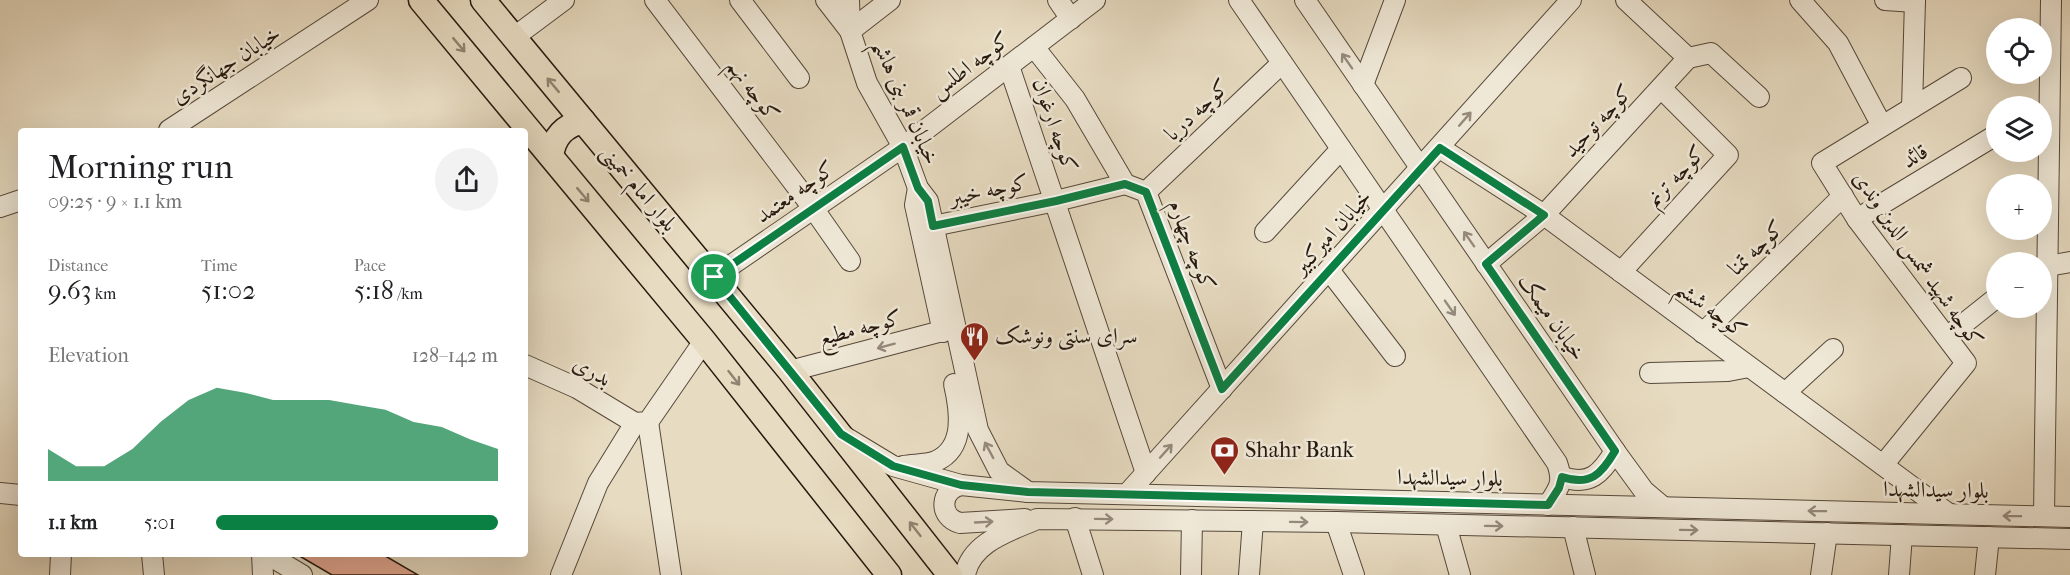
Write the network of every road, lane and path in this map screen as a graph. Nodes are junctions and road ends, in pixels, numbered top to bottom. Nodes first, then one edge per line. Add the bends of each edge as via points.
1 (368, 0) edge
2 (422, 0) edge
3 (483, 0) edge
4 (564, 0) edge
5 (655, 0) edge
6 (740, 0) edge
7 (826, 0) edge
8 (849, 0) edge
9 (890, 0) edge
10 (1058, 0) edge
11 (1095, 0) edge
12 (1239, 0) edge
13 (1305, 0) edge
14 (1395, 0) edge
15 (1626, 0) edge
16 (1800, 0) edge
17 (1885, 0) edge
18 (2051, 0) edge
19 (1915, 1) edge
20 (1561, 3) edge
21 (1071, 19) junction
22 (850, 31) junction
23 (513, 38) junction
24 (1034, 46) junction
25 (1691, 57) junction
26 (1282, 63) junction
27 (1009, 66) junction
28 (799, 78) dead end
29 (1961, 78) dead end
30 (1363, 85) junction
31 (1661, 88) junction
32 (2050, 88) junction
33 (2042, 96) edge
34 (1759, 97) dead end
35 (1912, 108) junction
36 (584, 121) junction
37 (1882, 126) junction
38 (172, 128) edge
39 (528, 128) edge
40 (528, 128) edge
41 (1986, 141) edge
42 (903, 147) junction
43 (1440, 148) junction
44 (1341, 149) junction
45 (551, 156) junction
46 (1421, 169) junction
47 (1125, 184) junction
48 (918, 188) junction
49 (1146, 192) junction
50 (1843, 196) junction
51 (18, 201) edge
52 (1056, 201) junction
53 (0, 207) edge
54 (813, 208) junction
55 (1383, 210) junction
56 (1544, 215) junction
57 (1857, 219) junction
58 (933, 226) junction
59 (1265, 232) dead end
60 (2046, 252) edge
61 (850, 261) dead end
62 (2070, 262) edge
63 (2052, 263) edge
64 (1486, 264) junction
65 (1329, 270) junction
66 (1621, 272) junction
67 (714, 277) junction
68 (1986, 306) edge
69 (2046, 318) edge
70 (942, 331) junction
71 (1703, 333) junction
72 (1947, 336) junction
73 (704, 341) junction
74 (1833, 349) dead end
75 (1395, 356) dead end
76 (528, 365) edge
77 (1749, 367) junction
78 (790, 371) junction
79 (1650, 373) dead end
80 (1222, 389) junction
81 (1785, 393) junction
82 (641, 423) junction
83 (841, 434) junction
84 (1615, 451) junction
85 (1883, 465) junction
86 (893, 466) junction
87 (1146, 473) junction
88 (1562, 477) junction
89 (961, 485) junction
90 (1028, 492) junction
91 (0, 493) edge
92 (1127, 494) junction
93 (18, 495) edge
94 (1548, 505) junction
95 (1599, 506) junction
96 (1663, 507) junction
97 (1949, 514) junction
98 (2044, 516) junction
99 (2070, 517) edge
100 (1075, 518) junction
101 (1037, 519) junction
102 (1192, 520) junction
103 (1253, 521) junction
104 (1336, 522) junction
105 (1446, 525) junction
106 (1573, 527) junction
107 (1602, 528) junction
108 (1827, 533) junction
109 (1902, 535) junction
110 (1989, 537) junction
111 (2070, 539) edge
112 (61, 557) edge
113 (152, 557) edge
114 (262, 557) edge
115 (272, 557) edge
116 (60, 575) edge
117 (154, 575) edge
118 (263, 575) edge
119 (302, 575) edge
120 (561, 575) edge
121 (671, 575) edge
122 (889, 575) edge
123 (951, 575) edge
124 (965, 575) edge
125 (1093, 575) edge
126 (1191, 575) edge
127 (1249, 575) edge
128 (1354, 575) edge
129 (1460, 575) edge
130 (1585, 575) edge
131 (1821, 575) edge
132 (1899, 575) edge
133 (1986, 575) edge

1 - 38 street, خیابان جهانگردی
2 -> 39 main road
3 - 23 main road, بلوار امام خمینی
4 - 23 street
5 - 54 street, کوچه نهم
6 - 28 street
7 - 22 street
8 - 22 street, خیابان قمر بنی هاشم
9 - 22 street
10 - 21 street
11 - 21 street, کوچه اطلس
12 - 26 street
30 -> 13 street, خیابان میمک
14 - 30 street
15 - 25 street
16 - 37 street via 1838,43
17 - 19 street
18 - 32 street
19 - 35 street
43 -> 20 street, خیابان امیرکبیر
21 - 24 street, کوچه اطلس
22 - 42 street, خیابان قمر بنی هاشم via 867,83
36 -> 23 main road, بلوار امام خمینی
24 - 27 street, کوچه اطلس
24 - 47 street via 1075,99
25 - 31 street, کوچه توحید
25 - 34 street via 1711,53
26 - 44 street
26 - 49 street, کوچه دریا
27 - 42 street, کوچه اطلس
27 - 52 street, کوچه ارغوان
29 - 35 street
30 - 46 street, خیابان میمک
31 - 56 street, کوچه توحید
31 - 66 street, کوچه ترنم via 1728,155
32 - 33 street
32 - 60 street
35 - 37 street
36 - 45 main road via 557,136
36 - 67 main road, بلوار امام خمینی
37 - 50 street, کوچه شهید شمس الدین وندی via 1822,163
40 -> 45 main road
41 - 57 street, قائد
42 - 48 street, خیابان قمر بنی هاشم
42 - 54 street, کوچه معتمد
43 - 46 street, خیابان امیرکبیر
43 - 56 street, کوچه ششم
44 - 55 street
44 - 59 street
45 -> 73 main road
46 - 55 street, خیابان امیرکبیر
64 -> 46 street, خیابان میمک
47 - 49 street, کوچه چهارم
47 - 52 street, کوچه خیبر
48 - 58 street, خیابان قمر بنی هاشم via 928,201
48 - 70 street, خیابان قمر بنی هاشم via 916,212
49 - 80 street, کوچه چهارم
50 - 57 street, کوچه شهید شمس الدین وندی
50 - 71 street, کوچه تمنا
51 - 53 street
52 - 58 street, کوچه خیبر
52 - 87 street, کوچه ارغوان
54 - 61 street, کوچه نهم
54 - 67 street, کوچه معتمد
55 - 65 street, خیابان امیرکبیر
55 -> 88 street via 1557,463
56 - 64 street, کوچه توحید
56 - 66 street, کوچه ششم
57 - 72 street, کوچه شهید شمس الدین وندی
90 -> 58 street, خیابان قمر بنی هاشم via 999,471 978,430
62 - 63 street
64 - 84 street, خیابان میمک
65 - 75 street
65 - 80 street, خیابان امیرکبیر
66 - 71 street, کوچه ششم
67 - 78 main road, بلوار امام خمینی
68 - 72 street
69 - 98 street
70 -> 78 street, کوچه مطیع
70 - 86 street, خیابان قمر بنی هاشم via 959,407 958,436 950,453 936,461
71 - 77 street, کوچه ششم
72 - 85 street, کوچه شهید شمس الدین وندی via 1966,363
73 - 82 street
73 -> 122 main road
74 - 81 street
76 - 82 street, بدری
77 - 79 street
77 - 81 street, کوچه ششم
78 - 83 main road, بلوار امام خمینی
87 -> 80 street, خیابان امیرکبیر
81 - 85 street, کوچه ششم
82 - 120 street via 598,483
82 - 121 street
83 - 86 street, بلوار سیدالشهدا
123 -> 83 main road, بلوار امام خمینی
84 - 88 street via 1598,474 1579,481
84 - 96 street, خیابان میمک via 1644,491
85 - 97 street, کوچه ششم
86 - 89 street, بلوار سیدالشهدا
87 - 92 street, خیابان امیرکبیر
88 - 94 street
89 - 90 street, بلوار سیدالشهدا
89 -> 101 street via 950,490 944,500 945,512 954,521
90 - 92 street, بلوار سیدالشهدا
91 - 93 street
92 - 94 street, بلوار سیدالشهدا
94 - 95 street, بلوار سیدالشهدا
95 - 96 street, بلوار سیدالشهدا
95 - 107 street via 1608,517
97 -> 96 street, بلوار سیدالشهدا
98 -> 97 street, بلوار سیدالشهدا
98 - 99 street, بلوار سیدالشهدا
100 - 101 street, بلوار سیدالشهدا
100 -> 102 street, بلوار سیدالشهدا
100 - 125 street
101 - 124 street, بلوار سیدالشهدا via 996,537 976,551
102 - 103 street, بلوار سیدالشهدا
102 - 126 street
103 -> 104 street, بلوار سیدالشهدا
103 - 127 street
104 - 105 street, بلوار سیدالشهدا
104 - 128 street
105 -> 106 street, بلوار سیدالشهدا
105 - 129 street
106 - 107 street, بلوار سیدالشهدا
106 - 130 street
107 -> 108 street, بلوار سیدالشهدا
108 - 109 street, بلوار سیدالشهدا
108 - 131 street
109 - 110 street, بلوار سیدالشهدا
109 - 132 street
110 - 111 street, بلوار سیدالشهدا
110 - 133 street
112 - 116 street
113 - 117 street
114 - 118 street
115 - 119 street

